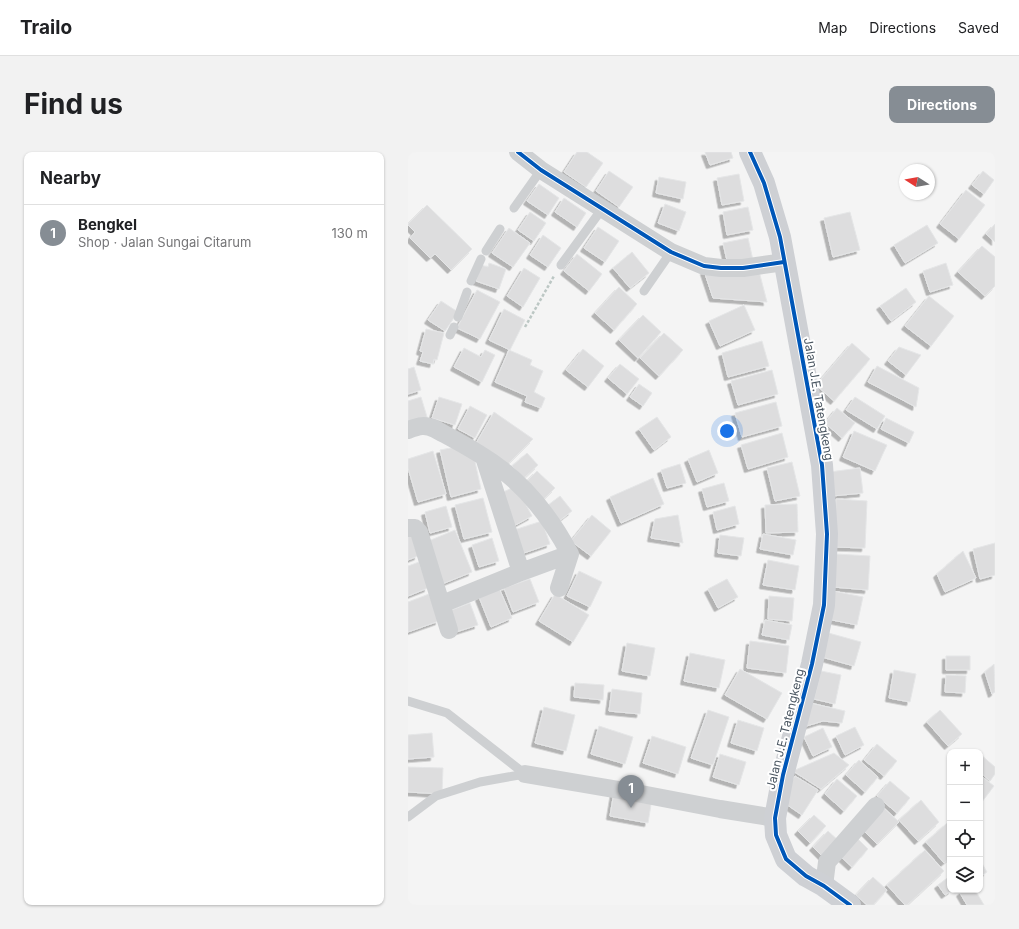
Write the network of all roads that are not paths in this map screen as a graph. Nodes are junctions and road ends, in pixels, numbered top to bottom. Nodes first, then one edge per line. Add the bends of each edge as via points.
1 (518, 152) edge
2 (750, 152) edge
3 (540, 170) junction
4 (514, 208) dead end
5 (602, 209) junction
6 (500, 229) dead end
7 (671, 252) junction
8 (784, 262) junction
9 (561, 265) road end
10 (471, 281) dead end
11 (644, 291) dead end
12 (467, 292) dead end
13 (458, 317) dead end
14 (408, 430) edge
15 (484, 457) junction
16 (408, 528) edge
17 (570, 554) junction
18 (521, 572) junction
19 (559, 588) dead end
20 (442, 604) junction
21 (449, 630) dead end
22 (408, 700) edge
23 (525, 774) junction
24 (876, 806) dead end
25 (408, 817) edge
26 (775, 818) junction
27 (824, 886) junction
28 (850, 905) edge

1 - 3 street
2 - 8 street, Jalan J.E. Tatengkeng via 764,183 780,237
3 - 4 lane
3 - 5 street
5 - 7 street
5 - 9 lane
6 - 10 lane via 483,255
7 - 8 street via 704,266 721,268 743,268
7 - 11 lane
8 - 26 street, Jalan J.E. Tatengkeng via 822,465 827,534 824,605
12 - 13 lane
14 - 15 street via 427,426
15 - 17 street via 522,487 560,535
15 - 18 street
16 - 20 street via 415,528 419,532
17 - 18 street
17 - 19 street
18 - 20 street
20 - 21 street
22 - 23 lane via 447,713
23 - 25 lane via 480,782 436,796
23 - 26 street
24 - 27 street via 827,862
26 - 27 street, Jalan J.E. Tatengkeng via 776,835 786,859 806,876
27 - 28 street, Jalan J.E. Tatengkeng

